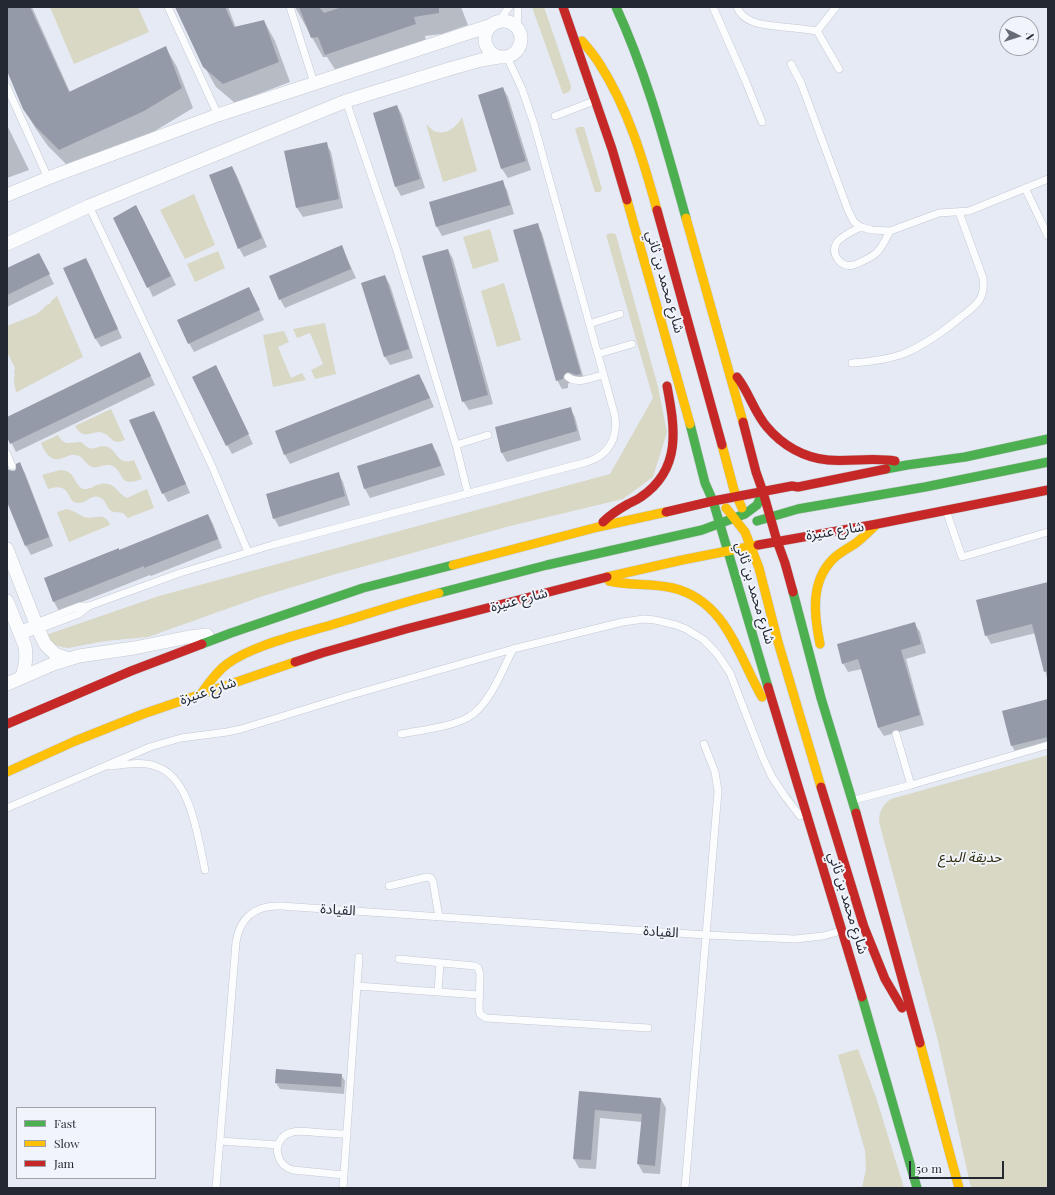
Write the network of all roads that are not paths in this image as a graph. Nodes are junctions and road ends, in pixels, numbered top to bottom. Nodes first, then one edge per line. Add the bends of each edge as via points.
1 (168, 7) edge
2 (290, 7) edge
3 (509, 7) edge
4 (518, 7) edge
5 (563, 7) edge
6 (616, 7) edge
7 (713, 7) edge
8 (738, 7) edge
9 (836, 7) edge
10 (496, 23) junction
11 (517, 28) junction
12 (817, 31) junction
13 (573, 33) junction
14 (503, 57) junction
15 (791, 64) dead end
16 (839, 69) dead end
17 (314, 83) junction
18 (7, 87) edge
19 (596, 100) junction
20 (346, 102) junction
21 (218, 115) junction
22 (555, 116) dead end
23 (762, 122) dead end
24 (48, 178) junction
25 (1048, 179) edge
26 (1025, 188) junction
27 (7, 195) edge
28 (89, 206) junction
29 (959, 212) junction
30 (861, 227) junction
31 (890, 231) junction
32 (1048, 236) edge
33 (7, 244) edge
34 (656, 298) junction
35 (620, 314) dead end
36 (589, 324) junction
37 (632, 344) dead end
38 (598, 354) junction
39 (661, 354) dead end
40 (852, 363) dead end
41 (729, 371) junction
42 (603, 375) junction
43 (665, 376) dead end
44 (568, 377) dead end
45 (488, 435) dead end
46 (1048, 439) edge
47 (456, 445) junction
48 (7, 454) edge
49 (1048, 462) edge
50 (907, 465) junction
51 (12, 466) dead end
52 (1048, 490) edge
53 (763, 492) junction
54 (468, 494) junction
55 (737, 497) junction
56 (713, 502) junction
57 (946, 511) junction
58 (745, 514) junction
59 (770, 516) junction
60 (735, 518) junction
61 (719, 524) junction
62 (877, 524) junction
63 (598, 527) junction
64 (742, 528) junction
65 (756, 529) junction
66 (1048, 532) edge
67 (777, 541) junction
68 (751, 546) junction
69 (7, 548) edge
70 (727, 550) junction
71 (248, 552) junction
72 (601, 578) junction
73 (7, 601) edge
74 (37, 626) junction
75 (19, 633) junction
76 (231, 633) junction
77 (513, 649) junction
78 (822, 653) dead end
79 (69, 659) junction
80 (823, 673) dead end
81 (21, 678) junction
82 (7, 684) edge
83 (201, 694) junction
84 (821, 698) junction
85 (775, 709) junction
86 (7, 724) edge
87 (401, 734) dead end
88 (896, 734) dead end
89 (704, 744) dead end
90 (1048, 745) edge
91 (103, 767) junction
92 (7, 772) edge
93 (911, 785) junction
94 (852, 800) junction
95 (7, 808) edge
96 (811, 827) junction
97 (205, 870) dead end
98 (389, 886) dead end
99 (439, 917) junction
100 (841, 931) junction
101 (706, 935) junction
102 (359, 957) dead end
103 (398, 959) dead end
104 (440, 963) junction
105 (357, 986) junction
106 (438, 992) junction
107 (479, 995) junction
108 (648, 1028) dead end
109 (920, 1041) junction
110 (347, 1134) junction
111 (220, 1140) junction
112 (278, 1145) junction
113 (344, 1175) junction
114 (216, 1188) edge
115 (343, 1188) edge
116 (685, 1188) edge
117 (917, 1188) edge
118 (959, 1188) edge

1 - 21 lane
2 - 17 lane
3 - 10 lane
4 - 11 lane
5 - 13 main road, شارع محمد بن ثاني
6 - 41 main road via 629,35 669,155
7 - 23 lane
8 - 12 lane via 739,12 746,18 759,24
9 - 12 lane
10 - 11 street via 503,21
10 - 14 street via 487,31 485,43 495,56
10 - 17 street
11 - 14 street via 521,35 520,47 514,54
12 - 16 lane
13 - 19 main road, شارع محمد بن ثاني
13 - 55 main road via 591,51 604,71 634,137 649,181
14 - 20 street via 454,67
14 - 36 lane via 522,89 534,124
15 - 30 lane via 801,83 848,210 854,222
17 - 21 street
18 - 24 lane
19 - 22 lane
19 - 34 main road, شارع محمد بن ثاني
20 - 28 street
20 - 47 lane via 396,248
21 - 24 street
24 - 27 street
25 - 26 lane
26 - 29 lane via 969,211
26 - 32 lane
28 - 33 street
28 - 71 lane via 214,472
29 - 31 lane via 939,213
29 - 40 lane via 983,278 983,293 977,304 918,347 886,359
30 - 31 lane
30 - 31 lane via 836,244 835,255 841,263 853,265 874,255
34 - 39 main road via 656,325
34 - 56 main road, شارع محمد بن ثاني via 705,483
35 - 36 lane
36 - 38 lane
37 - 38 lane
38 - 42 lane
41 - 50 main road via 743,384 762,420 783,443 795,450 827,460 871,458 897,461
41 - 53 main road
42 - 44 lane via 578,381
42 - 54 lane via 616,422 612,442 604,452 587,462
43 - 63 main road via 674,420 670,459 665,471 648,492
45 - 47 lane
46 - 50 main road via 965,457
47 - 54 lane
48 - 51 lane
49 - 59 main road
50 - 53 main road
52 - 57 main road, شارع عنيزة
53 - 55 main road
53 - 58 main road via 757,505
53 - 59 main road
54 - 71 lane
55 - 56 main road
55 - 58 main road
56 - 60 main road via 723,506
56 - 61 main road, شارع محمد بن ثاني
56 - 63 main road
57 - 62 main road, شارع عنيزة
57 - 66 lane via 962,556
58 - 60 main road
58 - 65 main road
59 - 65 main road
59 - 67 main road
60 - 61 main road
60 - 64 main road
61 - 70 main road, شارع محمد بن ثاني
61 - 83 main road via 450,590 284,639 228,663 211,679
62 - 67 main road, شارع عنيزة
62 - 78 main road via 832,560 819,580 815,595 815,618
63 - 76 main road via 363,588
64 - 65 main road
64 - 68 main road
64 - 70 main road via 730,540
65 - 67 main road via 766,538
67 - 68 main road, شارع عنيزة
67 - 84 main road
68 - 70 main road, شارع عنيزة
68 - 109 main road via 864,927 885,979
69 - 74 street
70 - 72 main road, شارع عنيزة
70 - 85 main road, شارع محمد بن ثاني
71 - 74 lane via 180,573 89,606 79,614
72 - 83 main road, شارع عنيزة via 322,652
72 - 85 main road via 624,585 674,588 703,602 723,621 761,697
73 - 75 street
74 - 75 lane
74 - 79 street via 50,650
75 - 81 street via 25,646 26,659
76 - 79 street via 93,653
76 - 86 main road via 131,671
77 - 87 lane via 493,689 476,712 452,723
77 - 91 lane via 241,729 165,742
77 - 96 lane via 634,620 676,624 695,634 711,647 725,664 772,777
79 - 81 street
80 - 84 main road
81 - 82 street
83 - 92 main road, شارع عنيزة via 105,729
84 - 94 main road
85 - 96 main road, شارع محمد بن ثاني
88 - 93 lane
89 - 101 lane via 715,772 718,791
90 - 93 lane
91 - 95 lane
91 - 97 lane via 155,765 173,776 188,800
93 - 94 lane
94 - 109 main road
96 - 100 main road, شارع محمد بن ثاني
98 - 99 lane via 431,878
99 - 101 lane, القيادة
99 - 111 lane, القيادة via 273,905 257,910 247,917 240,927 236,942
100 - 101 lane, القيادة via 795,939
100 - 117 main road, شارع محمد بن ثاني
101 - 116 lane
102 - 105 lane
103 - 104 lane
104 - 106 lane
104 - 107 lane via 472,965 478,968
105 - 106 lane
105 - 110 lane
106 - 107 lane
107 - 108 lane via 480,1014 486,1018
109 - 118 main road
110 - 112 lane via 295,1131 284,1136
110 - 113 lane
111 - 112 lane
111 - 114 lane, القيادة
112 - 113 lane via 278,1157 288,1169
113 - 115 lane

